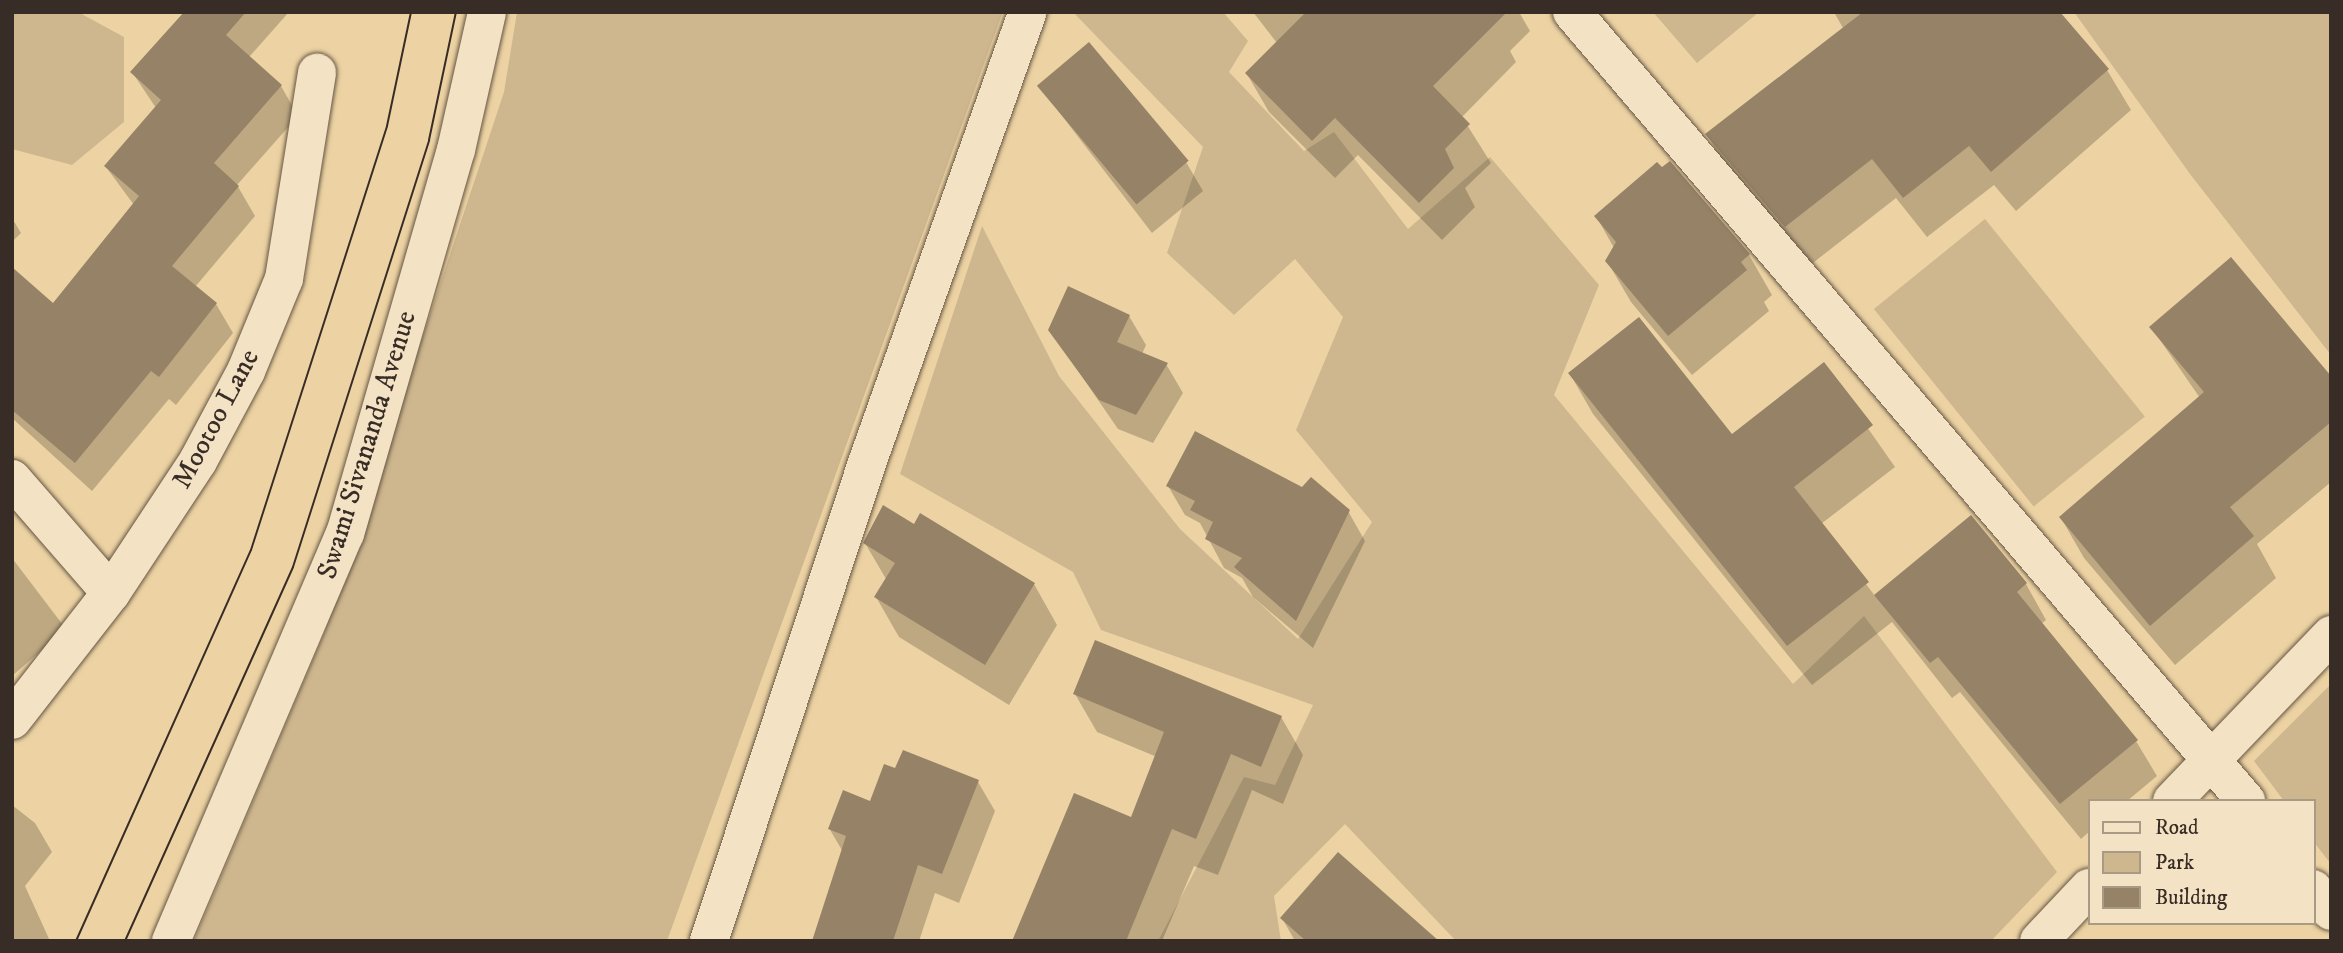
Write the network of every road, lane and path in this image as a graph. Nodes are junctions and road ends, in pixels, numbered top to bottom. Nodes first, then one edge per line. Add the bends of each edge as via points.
1 (487, 12) edge
2 (1028, 12) edge
3 (1572, 12) edge
4 (317, 74) dead end
5 (12, 479) edge
6 (111, 593) junction
7 (2331, 635) edge
8 (12, 720) edge
9 (2213, 758) junction
10 (2174, 799) edge
11 (2244, 799) edge
12 (2088, 889) edge
13 (2315, 891) edge
14 (2331, 911) edge
15 (171, 941) edge
16 (709, 941) edge
17 (2039, 941) edge

1 - 15 street, Swami Sivananda Avenue via 456,150 345,534
2 - 16 street via 867,463
3 - 9 street
4 - 6 street, Mootoo Lane via 284,279 246,371 198,461
5 - 6 street
6 - 8 street, Mootoo Lane
7 - 9 street
9 - 10 street
9 - 11 street
12 - 17 street
13 - 14 street

